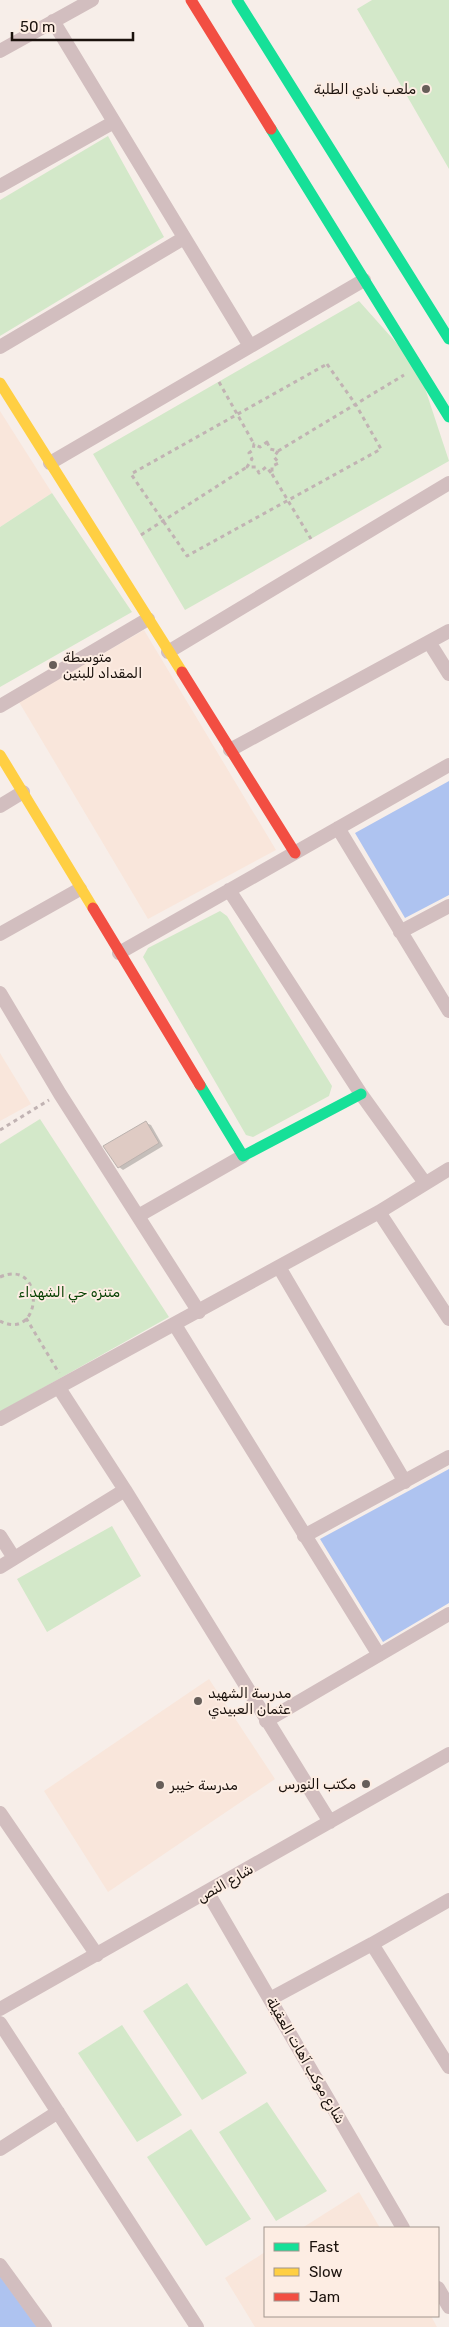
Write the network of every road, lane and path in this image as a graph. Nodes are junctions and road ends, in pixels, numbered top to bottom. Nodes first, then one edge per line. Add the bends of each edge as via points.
1 (92, 0) edge
2 (191, 0) edge
3 (238, 0) edge
4 (53, 22) junction
5 (0, 51) edge
6 (114, 122) junction
7 (0, 186) edge
8 (184, 238) junction
9 (364, 280) junction
10 (449, 339) edge
11 (250, 346) junction
12 (0, 347) edge
13 (418, 367) junction
14 (219, 382) dead end
15 (0, 383) edge
16 (356, 405) junction
17 (237, 414) junction
18 (449, 417) edge
19 (254, 444) junction
20 (278, 450) junction
21 (50, 463) junction
22 (247, 467) junction
23 (272, 474) junction
24 (449, 483) edge
25 (287, 499) junction
26 (163, 521) junction
27 (141, 535) dead end
28 (311, 539) dead end
29 (148, 619) junction
30 (449, 631) edge
31 (429, 642) junction
32 (168, 652) junction
33 (449, 674) edge
34 (0, 706) edge
35 (230, 750) junction
36 (0, 755) edge
37 (449, 765) edge
38 (23, 792) junction
39 (0, 806) edge
40 (338, 828) junction
41 (294, 853) junction
42 (80, 889) junction
43 (229, 890) junction
44 (449, 906) edge
45 (400, 932) junction
46 (0, 934) edge
47 (119, 953) junction
48 (0, 993) edge
49 (449, 1011) edge
50 (60, 1094) junction
51 (361, 1094) junction
52 (0, 1130) edge
53 (243, 1156) junction
54 (449, 1169) edge
55 (425, 1183) junction
56 (379, 1212) junction
57 (138, 1216) junction
58 (279, 1267) junction
59 (0, 1278) edge
60 (443, 1298) edge
61 (199, 1312) junction
62 (26, 1318) junction
63 (449, 1320) edge
64 (0, 1321) edge
65 (175, 1325) junction
66 (62, 1386) junction
67 (0, 1420) edge
68 (449, 1458) edge
69 (405, 1482) junction
70 (125, 1490) junction
71 (0, 1536) edge
72 (304, 1536) junction
73 (14, 1558) junction
74 (0, 1567) edge
75 (449, 1614) edge
76 (379, 1655) junction
77 (266, 1721) junction
78 (449, 1754) edge
79 (0, 1813) edge
80 (330, 1822) junction
81 (208, 1893) junction
82 (449, 1900) edge
83 (372, 1944) junction
84 (97, 1955) junction
85 (270, 1999) junction
86 (0, 2009) edge
87 (0, 2023) edge
88 (449, 2067) edge
89 (58, 2112) junction
90 (0, 2149) edge
91 (402, 2227) edge
92 (0, 2265) edge
93 (439, 2290) edge
94 (449, 2307) edge
95 (45, 2327) edge
96 (197, 2327) edge

1 - 4 street
2 - 9 street
3 - 10 street
4 - 5 street
4 - 6 street
6 - 7 street
6 - 8 street
8 - 11 street
8 - 12 street
9 - 11 street
9 - 13 street
11 - 21 street
13 - 16 path
13 - 18 street
14 - 17 path
15 - 21 street
16 - 17 path via 327,364
16 - 20 path
16 - 25 path via 381,449
17 - 19 path
17 - 26 path via 131,474
19 - 20 path via 260,447 267,442 270,449
19 - 22 path
20 - 23 path via 274,457 279,463 272,466
21 - 29 street
22 - 23 path via 256,467 260,473 266,468
22 - 26 path
23 - 25 path
24 - 32 street
25 - 26 path via 187,556
25 - 28 path
26 - 27 path
29 - 32 street
29 - 34 street
30 - 31 street
31 - 33 street
31 - 35 street
32 - 35 street
35 - 41 street
36 - 38 street
37 - 40 street
38 - 39 street
38 - 42 street
40 - 41 street
40 - 45 street
41 - 43 street
42 - 46 street
42 - 47 street
43 - 47 street
43 - 51 street
44 - 45 street
45 - 49 street
47 - 53 street
48 - 50 street
50 - 52 path
50 - 57 street
51 - 53 street
51 - 55 street
53 - 57 street
54 - 55 street
55 - 56 street
56 - 58 street
56 - 60 street
57 - 61 street
58 - 61 street
58 - 69 street
59 - 62 path via 18,1276 30,1284 34,1291 34,1306
60 - 63 street
61 - 65 street
62 - 64 path via 12,1324
62 - 66 path
65 - 66 street
65 - 72 street
66 - 67 street
66 - 70 street
68 - 69 street
69 - 72 street
70 - 73 street
70 - 77 street
71 - 73 street
72 - 76 street
73 - 74 street
75 - 76 street
76 - 77 street
77 - 80 street
78 - 80 street, شارع النص
79 - 84 street
80 - 81 street, شارع النص
81 - 84 street, شارع النص
81 - 85 street, شارع موكب آهات العقيلة
82 - 83 street
83 - 85 street
83 - 88 street
84 - 86 street, شارع النص
85 - 91 street, شارع موكب آهات العقيلة
87 - 89 street
89 - 90 street
89 - 96 street
92 - 95 street
93 - 94 street

